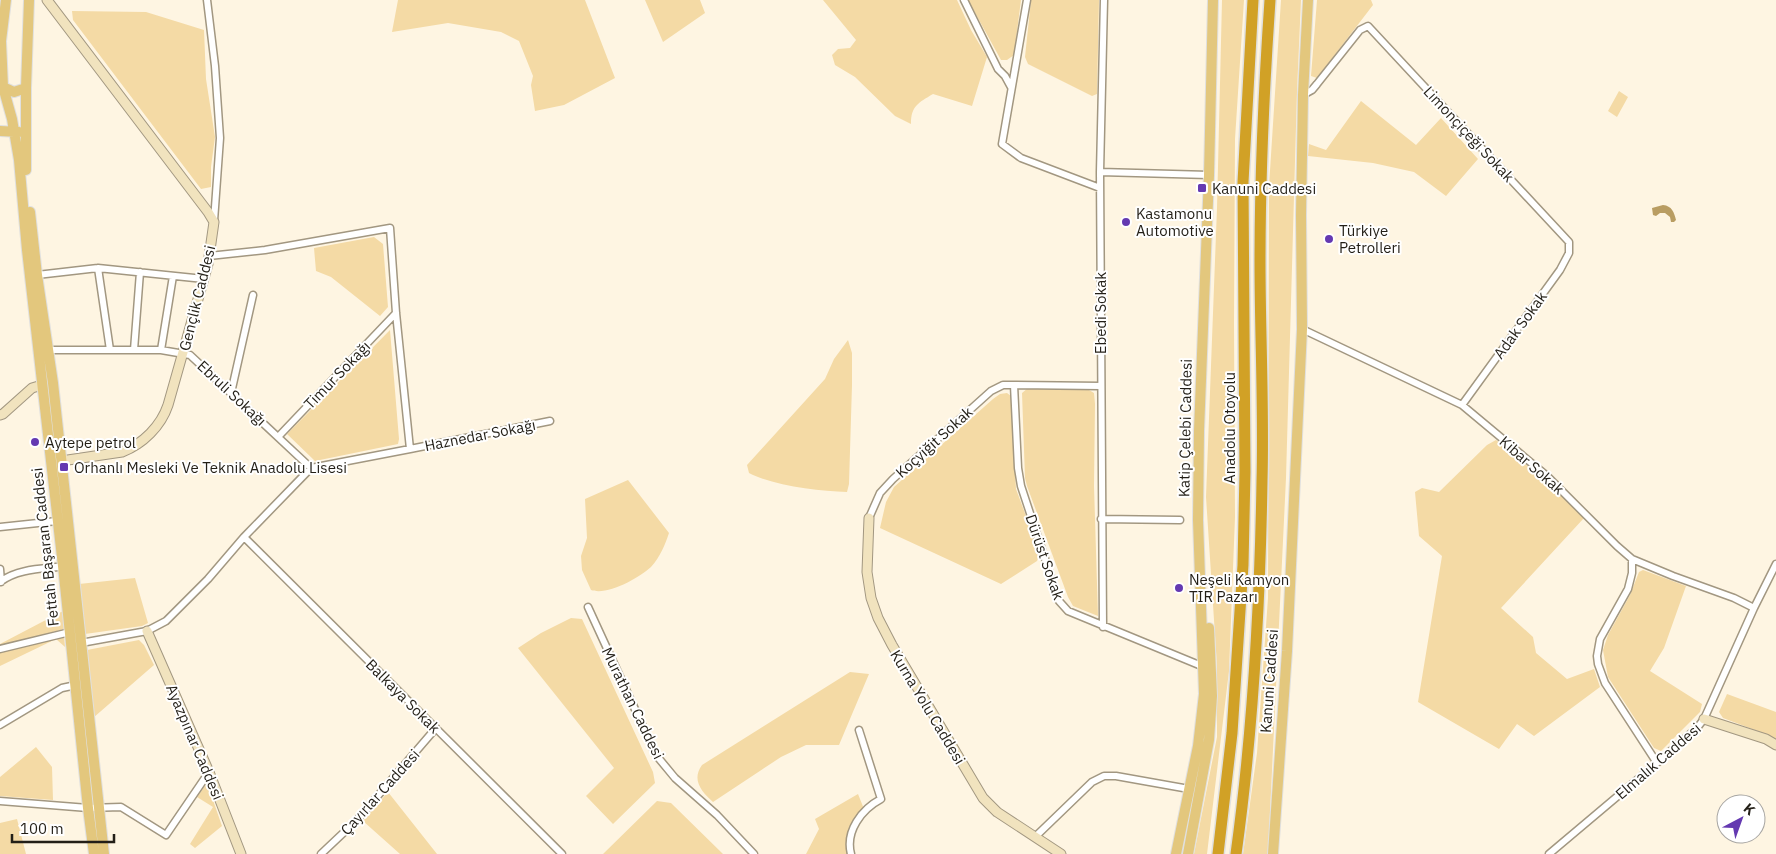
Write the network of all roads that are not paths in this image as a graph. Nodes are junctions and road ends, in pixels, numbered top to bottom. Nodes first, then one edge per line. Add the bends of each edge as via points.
1 (6, 0) edge
2 (29, 0) edge
3 (47, 0) edge
4 (207, 0) edge
5 (964, 0) edge
6 (1027, 0) edge
7 (1104, 0) edge
8 (1213, 0) edge
9 (1253, 0) edge
10 (1270, 0) edge
11 (1308, 0) edge
12 (1, 39) edge
13 (3, 87) junction
14 (1011, 87) junction
15 (26, 88) junction
16 (1303, 95) junction
17 (0, 104) edge
18 (14, 131) junction
19 (0, 132) edge
20 (26, 133) junction
21 (1100, 172) junction
22 (1209, 175) junction
23 (1100, 188) junction
24 (214, 222) junction
25 (1569, 242) joint
26 (210, 256) junction
27 (98, 268) junction
28 (140, 272) junction
29 (37, 275) junction
30 (173, 276) junction
31 (204, 279) junction
32 (252, 295) dead end
33 (396, 313) junction
34 (1302, 329) junction
35 (48, 350) junction
36 (110, 350) junction
37 (134, 350) junction
38 (161, 350) junction
39 (184, 353) junction
40 (1014, 384) junction
41 (42, 385) junction
42 (1101, 386) junction
43 (231, 392) junction
44 (1462, 405) junction
45 (0, 415) edge
46 (550, 421) dead end
47 (278, 437) junction
48 (410, 449) junction
49 (61, 461) junction
50 (311, 468) junction
51 (869, 518) joint
52 (1101, 519) junction
53 (1180, 520) dead end
54 (1198, 520) junction
55 (57, 521) junction
56 (0, 527) edge
57 (244, 538) junction
58 (1632, 559) junction
59 (1776, 564) edge
60 (68, 565) junction
61 (0, 570) edge
62 (0, 582) edge
63 (588, 607) dead end
64 (1754, 608) junction
65 (1103, 627) junction
66 (147, 631) junction
67 (70, 632) junction
68 (82, 644) junction
69 (0, 649) edge
70 (1204, 667) junction
71 (76, 685) junction
72 (1704, 719) junction
73 (0, 725) edge
74 (436, 728) junction
75 (859, 730) dead end
76 (1776, 745) edge
77 (1657, 763) junction
78 (209, 772) junction
79 (1189, 789) junction
80 (0, 801) edge
81 (93, 808) junction
82 (1035, 837) junction
83 (94, 854) edge
84 (104, 854) edge
85 (241, 854) edge
86 (321, 854) edge
87 (562, 854) edge
88 (754, 854) edge
89 (851, 854) edge
90 (1061, 854) edge
91 (1176, 854) edge
92 (1188, 854) edge
93 (1218, 854) edge
94 (1236, 854) edge
95 (1273, 854) edge
96 (1549, 854) edge

1 - 12 main road, Fettah Başaran Caddesi
2 - 15 main road, Fettah Başaran Caddesi
3 - 24 street
4 - 24 street, Gençlik Caddesi via 220,138
5 - 14 street via 998,69
6 - 14 street
7 - 21 street, Ebedi Sokak
8 - 22 main road, Katip Çelebi Caddesi
9 - 93 highway, Anadolu Otoyolu via 1243,182 1243,565 1232,733
10 - 94 highway via 1260,270 1260,568 1248,745
11 - 16 main road, Kanuni Caddesi
12 - 13 main road, Fettah Başaran Caddesi
13 - 15 main road via 14,92
13 - 17 main road
13 - 18 main road, Fettah Başaran Caddesi
14 - 23 street via 1002,144 1021,158
15 - 20 main road, Fettah Başaran Caddesi
16 - 25 street, Limonçiçeği Sokak via 1312,90 1360,30 1368,26
16 - 34 main road, Kanuni Caddesi
18 - 19 main road
18 - 20 main road
18 - 41 main road, Fettah Başaran Caddesi
20 - 29 main road, Fettah Başaran Caddesi via 25,165
21 - 22 street
21 - 23 street, Ebedi Sokak
22 - 54 main road, Katip Çelebi Caddesi
23 - 42 street, Ebedi Sokak
24 - 26 street, Gençlik Caddesi
25 - 44 street, Adak Sokak via 1569,253 1560,270
26 - 31 street, Gençlik Caddesi
26 - 33 street via 265,250 390,228
27 - 28 street
27 - 29 street
27 - 36 street
28 - 30 street
28 - 37 street
29 - 35 main road, Fettah Başaran Caddesi
30 - 31 street
30 - 38 street
31 - 39 street, Gençlik Caddesi
32 - 43 street
33 - 47 street, Timur Sokağı
33 - 48 street
34 - 44 street, Kibar Sokak
34 - 95 main road, Kanuni Caddesi
35 - 36 street, Ebruli Sokağı
35 - 49 main road, Fettah Başaran Caddesi
36 - 37 street, Ebruli Sokağı
37 - 38 street, Ebruli Sokağı
38 - 39 street, Ebruli Sokağı
39 - 43 street, Ebruli Sokağı via 190,354
39 - 49 street, Gençlik Caddesi via 166,413 146,437 122,452
40 - 42 street, Koçyiğit Sokak
40 - 51 street, Koçyiğit Sokak via 991,391 893,478 876,500
40 - 65 street, Dürüst Sokak via 1021,486 1059,601 1068,611
41 - 45 street via 32,388
41 - 55 main road, Fettah Başaran Caddesi
42 - 52 street, Ebedi Sokak
43 - 47 street, Ebruli Sokağı
44 - 58 street, Kibar Sokak via 1546,476
46 - 48 street, Haznedar Sokağı
47 - 50 street, Ebruli Sokağı
48 - 50 street, Haznedar Sokağı
49 - 60 main road, Fettah Başaran Caddesi
50 - 57 street
51 - 82 street, Kurna Yolu Caddesi via 868,583 884,631 983,798 997,812
52 - 53 street
52 - 65 street, Ebedi Sokak
54 - 70 main road, Katip Çelebi Caddesi
54 - 92 main road via 1212,696 1208,740
55 - 56 street
55 - 60 main road, Fettah Başaran Caddesi
57 - 66 street via 166,621
57 - 74 street, Balkaya Sokak
58 - 64 street, Kibar Sokak
58 - 77 street via 1628,589 1600,639 1597,656 1605,683
59 - 64 street, Elmalık Caddesi
60 - 62 street via 21,572
60 - 67 main road, Fettah Başaran Caddesi
60 - 68 main road, Fettah Başaran Caddesi
61 - 62 street
63 - 88 street, Murathan Caddesi via 656,755 675,778
64 - 72 street, Elmalık Caddesi
65 - 70 street, Dürüst Sokak
66 - 68 street
66 - 78 street, Ayazpınar Caddesi
67 - 69 street
67 - 71 main road, Fettah Başaran Caddesi
68 - 81 main road, Fettah Başaran Caddesi
70 - 79 main road, Katip Çelebi Caddesi via 1202,720
71 - 73 street via 62,688
71 - 81 main road, Fettah Başaran Caddesi
72 - 76 street
72 - 77 street, Elmalık Caddesi
74 - 86 street, Çayırlar Caddesi via 357,820
74 - 87 street, Balkaya Sokak
75 - 89 street via 881,799 870,805 855,824
77 - 96 street, Elmalık Caddesi
78 - 81 street via 166,835 122,808
78 - 85 street, Ayazpınar Caddesi
79 - 82 street via 1104,776 1086,787
79 - 91 main road, Katip Çelebi Caddesi
80 - 81 street
81 - 83 main road, Fettah Başaran Caddesi
81 - 84 main road, Fettah Başaran Caddesi
82 - 90 street, Kurna Yolu Caddesi

